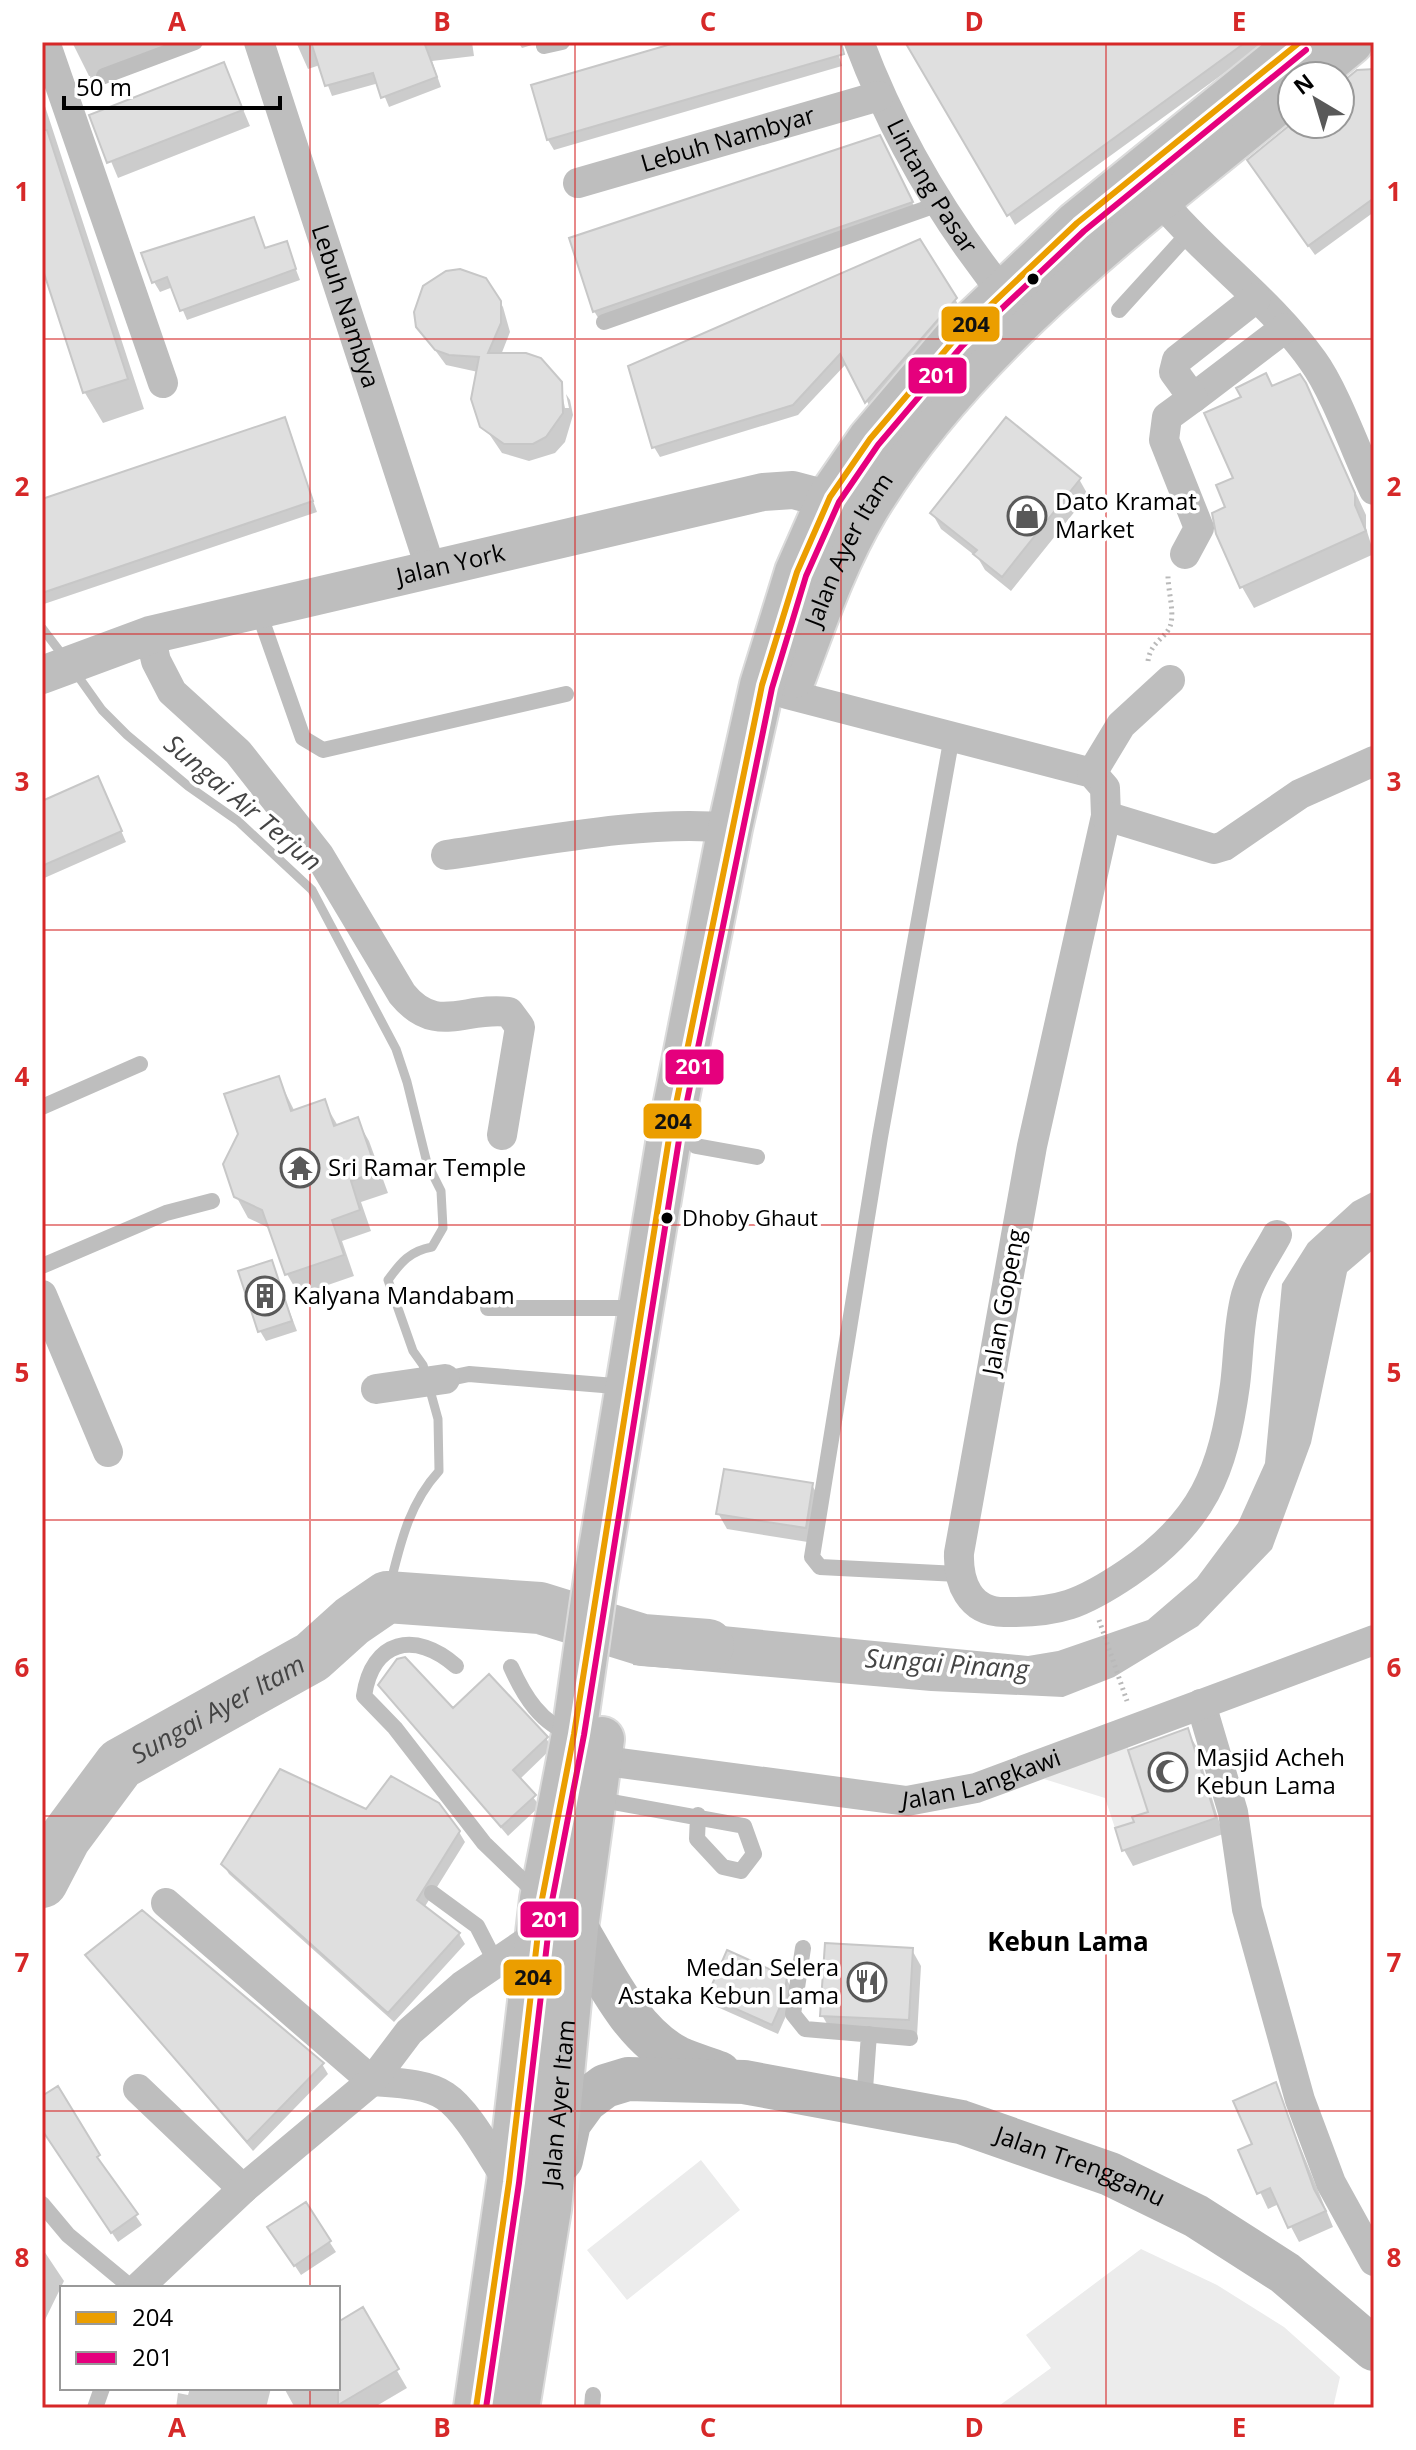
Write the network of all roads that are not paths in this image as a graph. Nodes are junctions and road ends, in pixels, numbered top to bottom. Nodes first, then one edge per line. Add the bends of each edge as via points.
1 (45, 42) edge
2 (195, 42) edge
3 (259, 42) edge
4 (562, 42) edge
5 (859, 42) edge
6 (1300, 42) edge
7 (1351, 42) edge
8 (544, 46) dead end
9 (1329, 60) edge
10 (104, 76) dead end
11 (879, 96) junction
12 (1276, 104) edge
13 (578, 183) dead end
14 (1160, 200) junction
15 (939, 204) junction
16 (1188, 234) junction
17 (1256, 298) junction
18 (1013, 306) junction
19 (1119, 310) dead end
20 (604, 322) dead end
21 (1285, 328) junction
22 (163, 383) dead end
23 (1193, 398) junction
24 (1374, 491) edge
25 (848, 504) junction
26 (1185, 554) road end
27 (431, 570) junction
28 (258, 610) junction
29 (150, 635) junction
30 (50, 672) edge
31 (1160, 687) road end
32 (566, 694) dead end
33 (787, 694) junction
34 (952, 736) junction
35 (1374, 761) edge
36 (1092, 773) junction
37 (1106, 816) junction
38 (730, 828) junction
39 (446, 855) dead end
40 (140, 1064) dead end
41 (42, 1107) edge
42 (502, 1135) dead end
43 (696, 1146) junction
44 (757, 1157) dead end
45 (212, 1201) dead end
46 (1277, 1235) dead end
47 (42, 1266) edge
48 (42, 1295) edge
49 (488, 1308) dead end
50 (640, 1308) junction
51 (445, 1379) joint
52 (629, 1387) junction
53 (376, 1389) dead end
54 (108, 1452) dead end
55 (958, 1574) junction
56 (609, 1584) junction
57 (1374, 1640) edge
58 (456, 1666) dead end
59 (511, 1667) dead end
60 (1201, 1704) junction
61 (584, 1762) junction
62 (698, 1815) dead end
63 (432, 1893) dead end
64 (166, 1903) dead end
65 (552, 1921) junction
66 (803, 1948) dead end
67 (496, 1963) junction
68 (869, 2034) junction
69 (910, 2038) dead end
70 (372, 2081) junction
71 (744, 2082) junction
72 (138, 2089) dead end
73 (864, 2104) junction
74 (509, 2182) junction
75 (243, 2189) junction
76 (42, 2204) edge
77 (549, 2209) junction
78 (1374, 2261) edge
79 (130, 2286) edge
80 (140, 2286) edge
81 (1374, 2349) edge
82 (476, 2408) edge
83 (517, 2408) edge

1 - 22 street
2 - 10 lane
3 - 27 street, Lebuh Nambya
4 - 8 lane
5 - 11 street, Lintang Pasar
6 - 18 main road, Jalan Ayer Itam via 1077,223
7 - 9 main road
11 - 13 street, Lebuh Nambyar
11 - 15 street, Lintang Pasar
12 - 14 main road, Jalan Ayer Itam
14 - 16 street
14 - 18 main road, Jalan Ayer Itam
15 - 18 street, Lintang Pasar
15 - 20 lane
16 - 17 street
16 - 19 lane
17 - 21 street
17 - 23 street via 1177,360 1174,372
18 - 25 main road, Jalan Ayer Itam via 947,400
21 - 23 street
21 - 24 street via 1315,363
23 - 26 street via 1167,417 1164,440 1199,528
25 - 27 street, Jalan York via 793,490 763,492
25 - 33 main road, Jalan Ayer Itam via 823,597
25 - 38 main road, Jalan Ayer Itam via 797,572 762,685
27 - 28 street, Jalan York
28 - 29 street, Jalan York
28 - 32 lane via 303,738 323,750
29 - 30 street, Jalan York
29 - 42 street via 172,692 238,752 319,855 417,1012 440,1018 509,1012 520,1027
31 - 36 street via 1121,725
33 - 34 street
33 - 43 main road, Jalan Ayer Itam
34 - 36 street
34 - 55 lane via 812,1557 820,1567
35 - 37 street via 1300,794 1214,849
36 - 37 street, Jalan Gopeng via 1105,788
37 - 55 street, Jalan Gopeng via 1032,1146
38 - 39 street via 702,825 572,837
38 - 50 main road, Jalan Ayer Itam
40 - 41 lane
43 - 44 lane
43 - 56 main road, Jalan Ayer Itam
45 - 47 lane via 166,1213
46 - 55 street via 1247,1290 1223,1453 1192,1519 1143,1563 1091,1598 1045,1613 994,1612 970,1596
48 - 54 street
49 - 50 lane
50 - 52 main road, Jalan Ayer Itam
51 - 52 lane via 469,1374
51 - 53 street
52 - 56 main road, Jalan Ayer Itam
56 - 61 main road, Jalan Ayer Itam
57 - 60 street, Jalan Langkawi
58 - 65 lane via 414,1643 391,1647 367,1672 364,1696
59 - 61 lane via 523,1695
60 - 61 street, Jalan Langkawi via 976,1788 907,1801
60 - 78 street via 1233,1812 1247,1909 1300,2100 1331,2183
61 - 62 lane
61 - 65 main road, Jalan Ayer Itam
63 - 67 lane via 477,1926
64 - 70 street
65 - 67 street
65 - 71 main road, Jalan Trengganu via 656,2042 677,2057
65 - 74 main road, Jalan Ayer Itam
65 - 77 main road, Jalan Ayer Itam
66 - 68 lane via 793,2014 797,2023 805,2029
67 - 70 street via 409,2032
68 - 69 lane
68 - 73 lane
70 - 74 street via 445,2096
70 - 75 street
71 - 73 main road, Jalan Trengganu
71 - 77 main road, Jalan Trengganu via 628,2079 605,2086 569,2123
72 - 75 street
73 - 81 main road, Jalan Trengganu via 961,2122 1125,2181 1196,2216 1285,2273
74 - 82 main road, Jalan Ayer Itam
75 - 80 street
76 - 79 lane via 68,2235
77 - 83 main road, Jalan Ayer Itam

